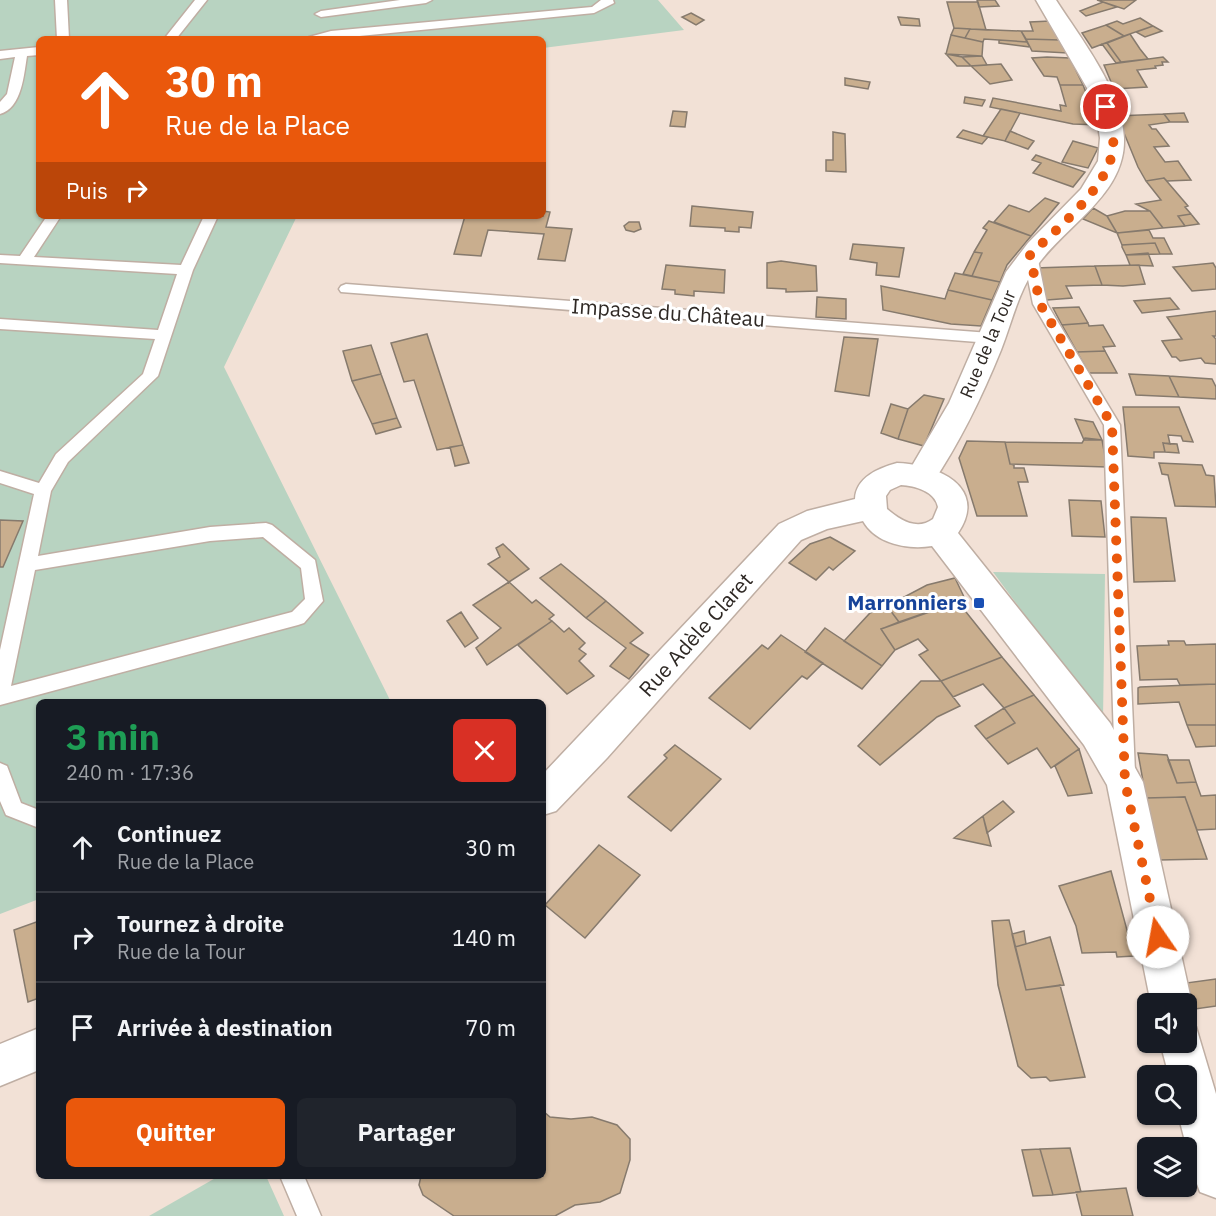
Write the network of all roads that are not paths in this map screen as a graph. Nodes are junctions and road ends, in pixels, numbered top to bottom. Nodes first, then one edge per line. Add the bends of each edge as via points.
1 (61, 0) edge
2 (201, 0) edge
3 (327, 0) edge
4 (426, 0) edge
5 (607, 0) edge
6 (1046, 0) edge
7 (312, 29) edge
8 (63, 36) edge
9 (172, 36) edge
10 (36, 51) edge
11 (22, 53) junction
12 (0, 55) edge
13 (0, 110) edge
14 (52, 219) edge
15 (210, 219) edge
16 (1030, 255) junction
17 (0, 259) edge
18 (24, 261) junction
19 (186, 270) junction
20 (346, 289) dead end
21 (0, 324) edge
22 (165, 335) junction
23 (990, 338) junction
24 (921, 476) junction
25 (0, 477) edge
26 (43, 491) junction
27 (870, 508) junction
28 (939, 532) junction
29 (27, 565) junction
30 (0, 695) edge
31 (0, 772) edge
32 (1125, 782) junction
33 (546, 796) edge
34 (7, 815) edge
35 (36, 819) edge
36 (1170, 993) edge
37 (36, 1050) edge
38 (1184, 1053) edge
39 (0, 1065) edge
40 (1216, 1176) edge
41 (293, 1179) edge
42 (309, 1216) edge

1 - 8 lane
2 - 9 lane
3 - 7 lane
4 - 7 lane
5 - 7 lane via 594,10 331,35
6 - 16 street, Rue de la Tour via 1087,63 1106,107 1113,139 1112,158 1101,182
10 - 11 lane
11 - 12 lane
11 - 13 lane via 13,95
14 - 18 lane
15 - 19 lane
16 - 23 street, Rue de la Tour
16 - 32 lane via 1040,304 1112,425
17 - 18 lane
18 - 19 lane
19 - 22 lane
20 - 23 lane, Impasse du Château
21 - 22 lane
22 - 26 lane via 150,376 62,458
23 - 24 street, Rue de la Tour via 939,451
24 - 27 street via 897,474 877,483 869,499
24 - 28 street via 946,491 952,502 954,513
25 - 26 lane
26 - 29 lane
27 - 28 street via 885,527 903,535
27 - 33 street, Rue Adèle Claret via 826,517 790,532
28 - 32 street via 1097,734
29 - 30 lane
29 - 30 lane via 210,534 266,531 309,565 314,601 298,618
31 - 34 lane
32 - 36 street
34 - 35 lane
37 - 39 street
38 - 40 street
41 - 42 lane

